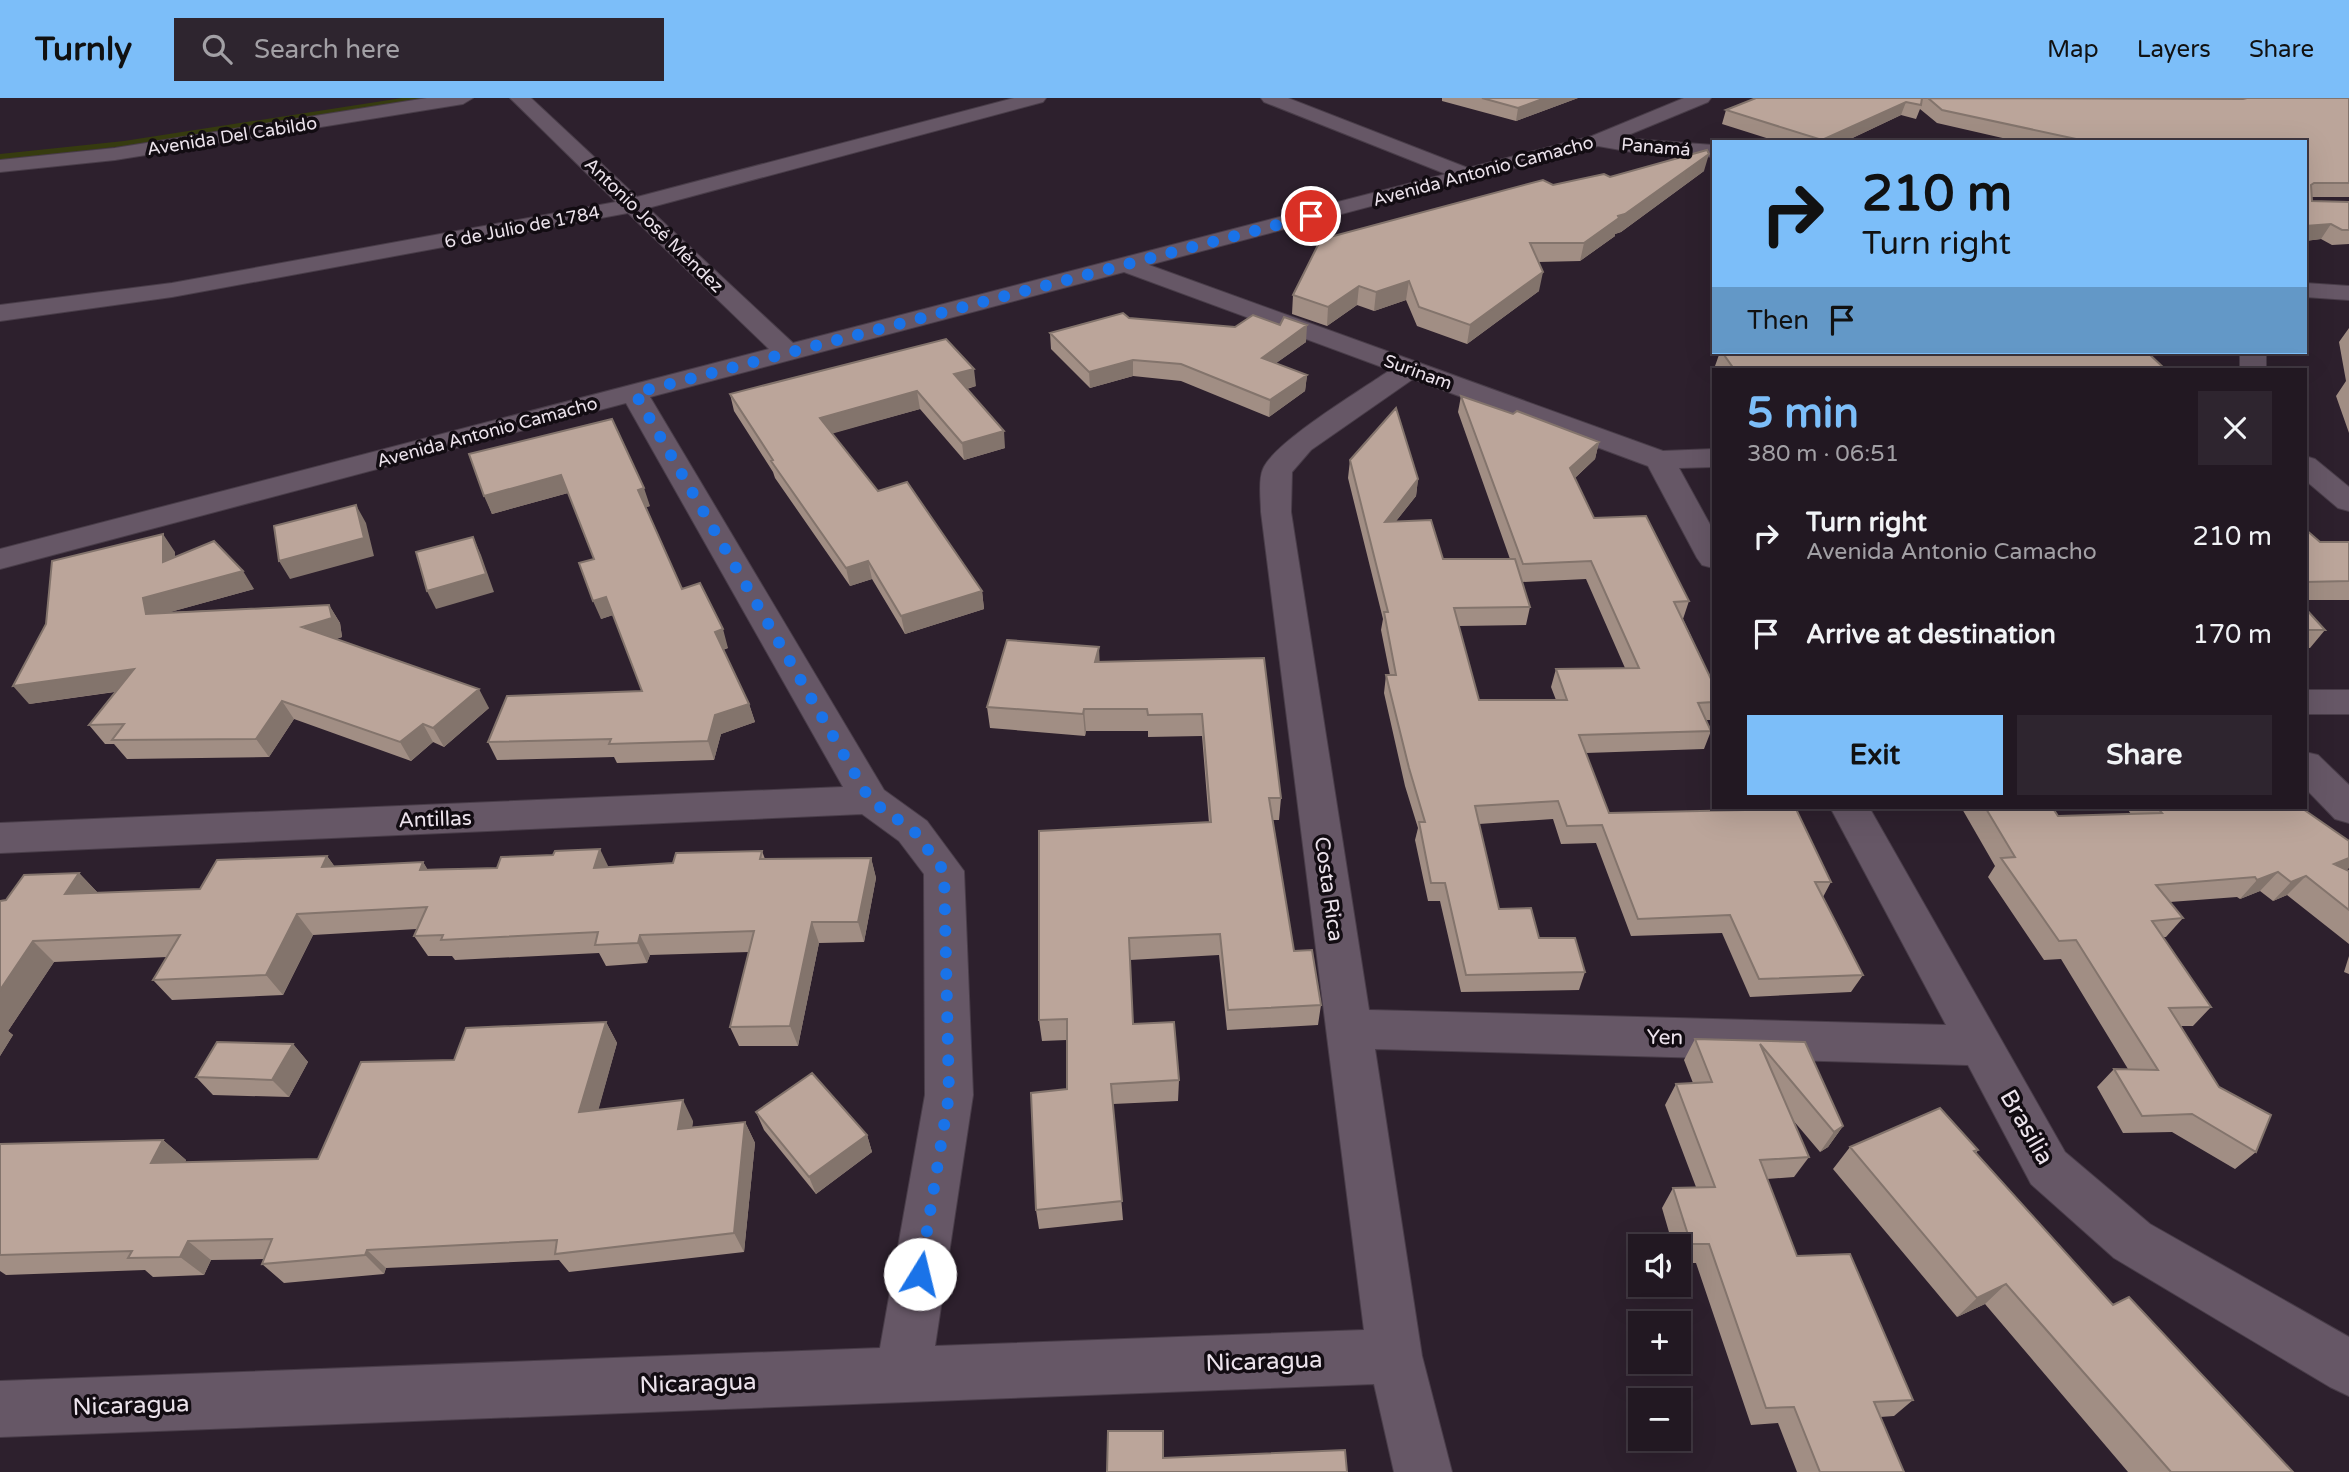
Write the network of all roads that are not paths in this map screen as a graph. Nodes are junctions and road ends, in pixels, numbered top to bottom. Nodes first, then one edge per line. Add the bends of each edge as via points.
1 (369, 98) edge
2 (463, 98) edge
3 (520, 98) edge
4 (1036, 98) edge
5 (1271, 98) edge
6 (1701, 98) edge
7 (1599, 140) junction
8 (0, 148) edge
9 (1712, 151) edge
10 (0, 166) edge
11 (1468, 175) junction
12 (633, 205) junction
13 (1127, 265) junction
14 (2307, 290) edge
15 (2349, 293) edge
16 (0, 313) edge
17 (788, 353) junction
18 (1410, 369) junction
19 (635, 393) junction
20 (1712, 458) edge
21 (1660, 460) junction
22 (2307, 467) edge
23 (2349, 502) edge
24 (1712, 556) edge
25 (0, 559) edge
26 (2307, 702) edge
27 (2349, 702) edge
28 (2307, 767) edge
29 (870, 800) junction
30 (1851, 809) edge
31 (2349, 809) edge
32 (0, 838) edge
33 (1349, 1029) junction
34 (1981, 1045) junction
35 (1395, 1356) junction
36 (2349, 1368) edge
37 (903, 1376) junction
38 (0, 1409) edge
39 (1423, 1472) edge

1 - 8 street, Avenida Del Cabildo via 130,134
2 - 10 street, Avenida Del Cabildo via 115,154
3 - 12 street, Antonio José Méndez
4 - 12 street, 6 de Julio de 1784
5 - 11 street
6 - 7 street, Avenida Antonio Camacho
7 - 9 street, Panamá
7 - 11 street, Avenida Antonio Camacho
11 - 13 street, Avenida Antonio Camacho
12 - 16 street, 6 de Julio de 1784 via 172,290
12 - 17 street, Antonio José Méndez
13 - 17 street, Avenida Antonio Camacho
13 - 18 street, Surinam
14 - 15 street
17 - 19 street, Avenida Antonio Camacho
18 - 21 street, Surinam
18 - 33 street, Costa Rica via 1301,444 1277,470 1276,512
19 - 25 street, Avenida Antonio Camacho
19 - 29 street
20 - 21 street, Surinam
21 - 24 street
22 - 23 street
26 - 27 street
28 - 31 street
29 - 32 street, Antillas
29 - 37 street via 914,831 944,871 949,1095
30 - 34 street, Brasilia
33 - 34 street, Yen
33 - 35 street, Costa Rica
34 - 36 street, Brasilia via 2048,1168 2132,1241
35 - 37 street, Nicaragua
35 - 39 street, Costa Rica
37 - 38 street, Nicaragua

